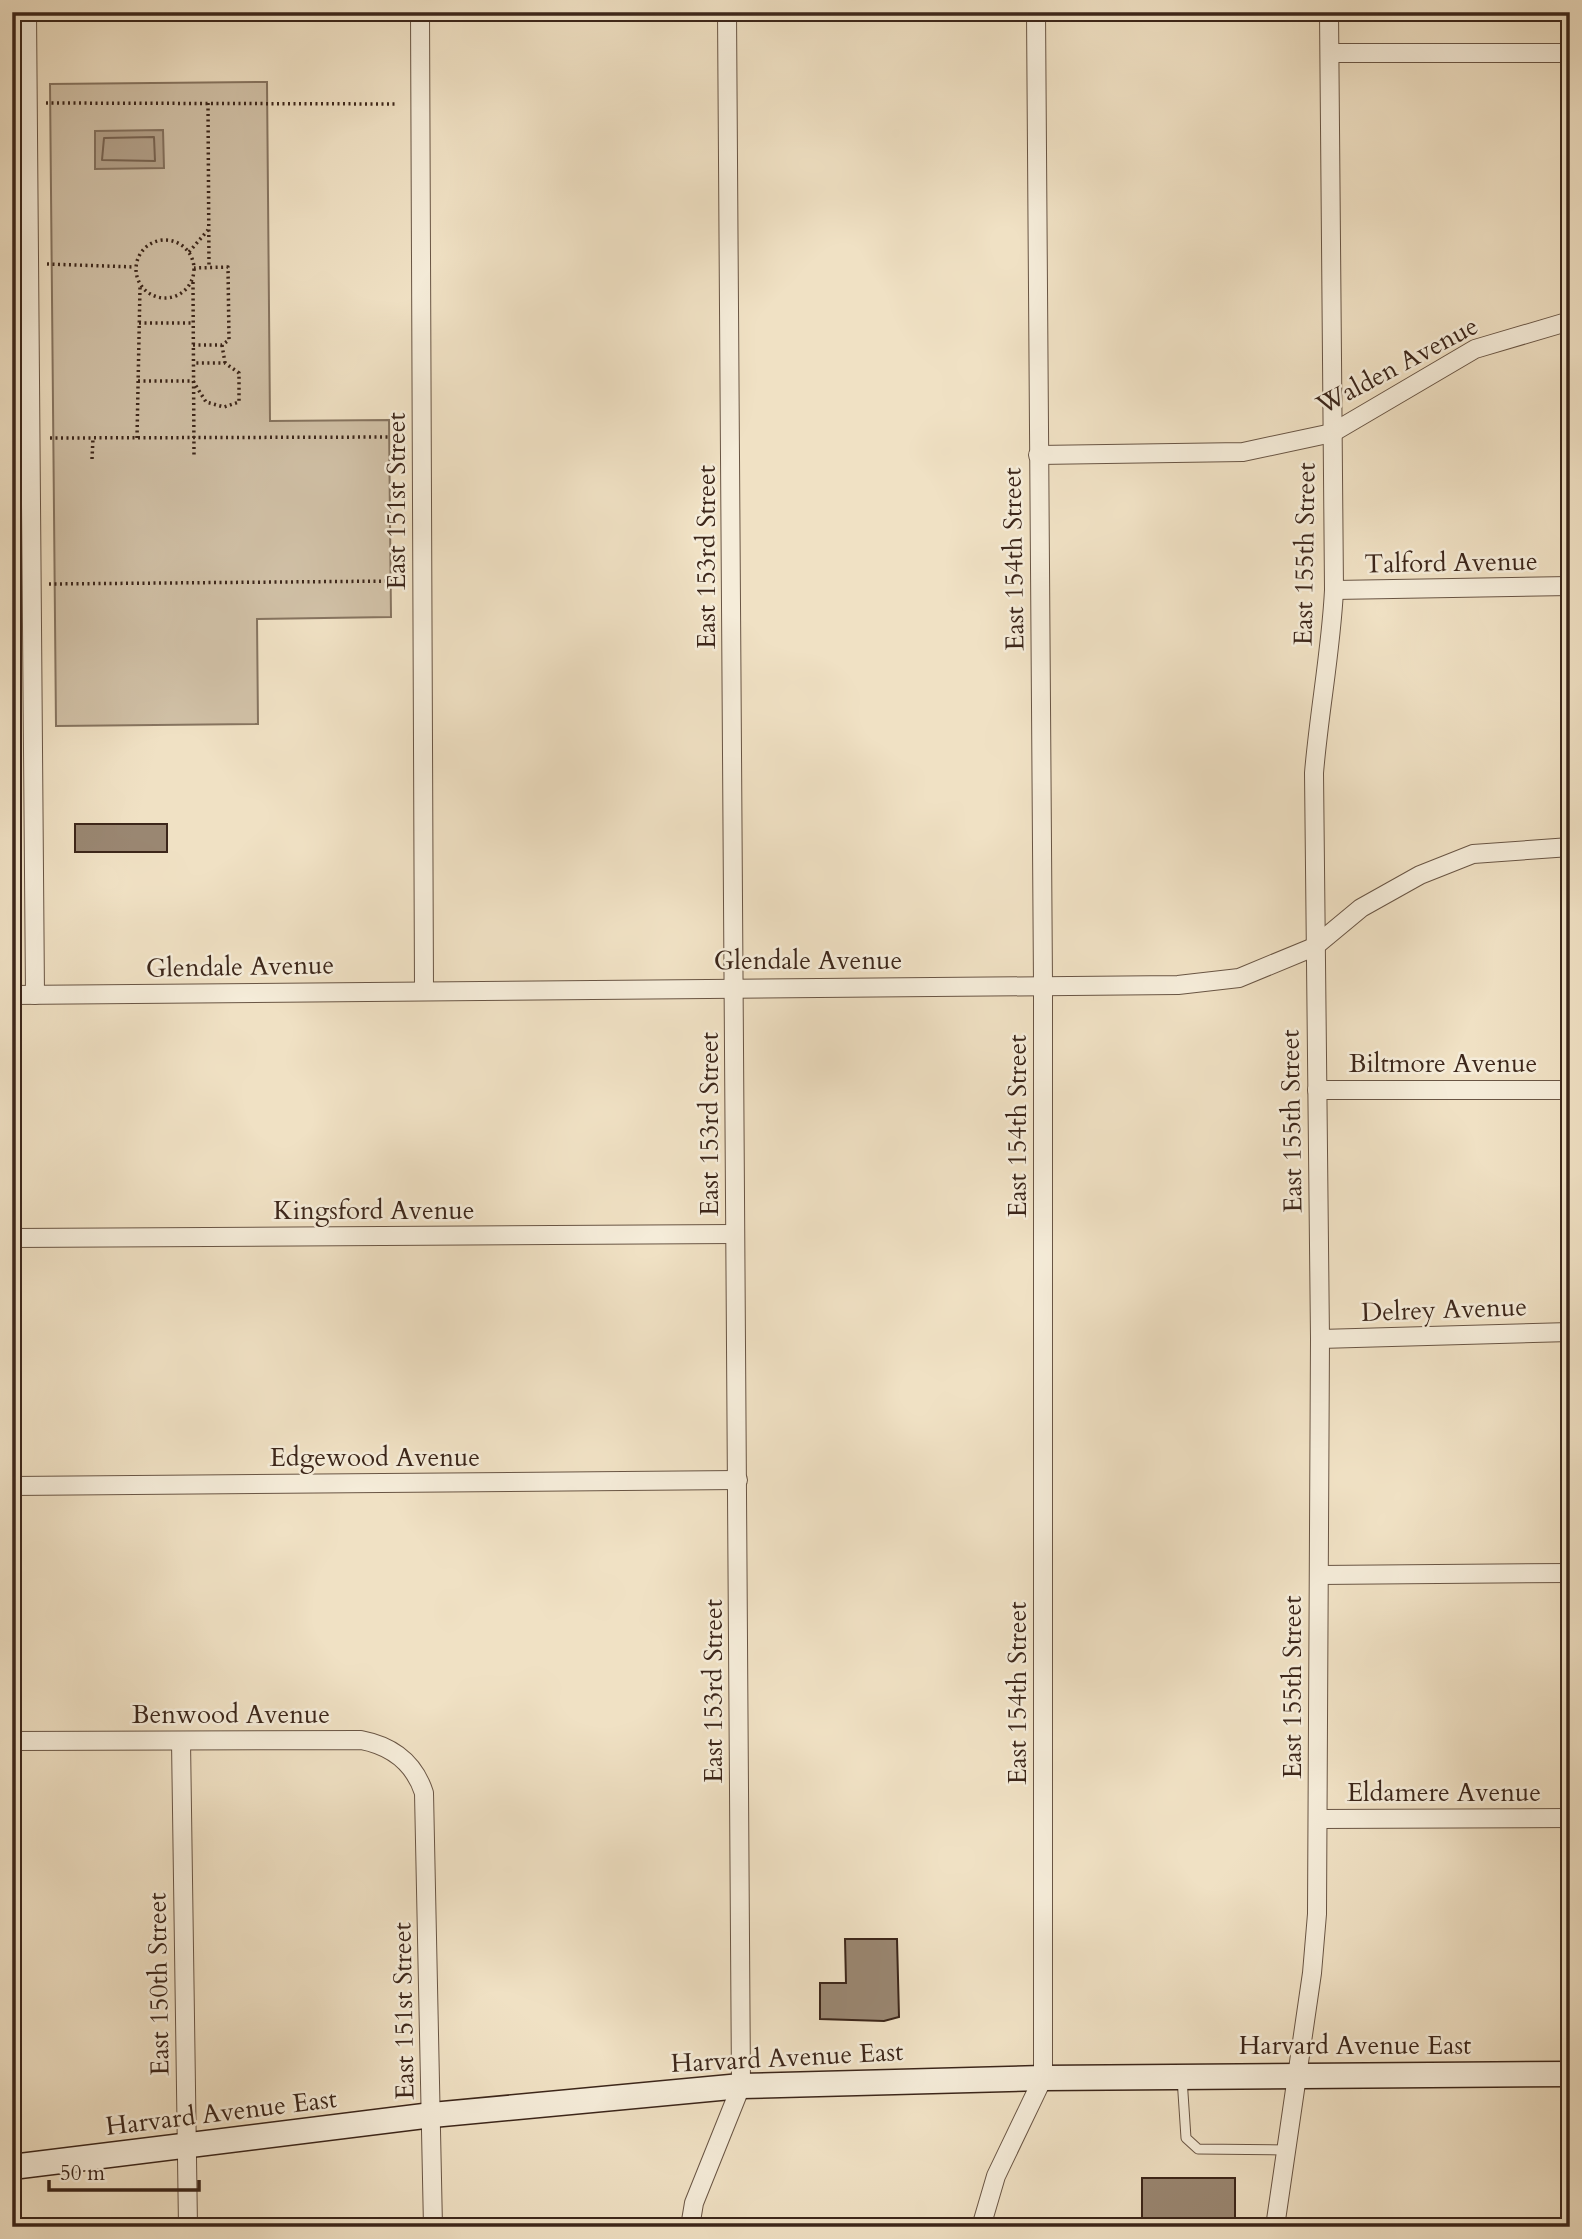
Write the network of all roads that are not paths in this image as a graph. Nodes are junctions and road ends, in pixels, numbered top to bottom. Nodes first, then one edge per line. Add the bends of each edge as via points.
1 (27, 12) edge
2 (420, 12) edge
3 (727, 12) edge
4 (1036, 12) edge
5 (1329, 12) edge
6 (1330, 52) junction
7 (1570, 52) edge
8 (1570, 321) edge
9 (1332, 433) junction
10 (1038, 455) junction
11 (1570, 586) edge
12 (1334, 590) junction
13 (1570, 846) edge
14 (1314, 947) junction
15 (1043, 984) junction
16 (735, 987) junction
17 (424, 989) junction
18 (12, 995) edge
19 (35, 995) junction
20 (1317, 1090) junction
21 (1570, 1090) edge
22 (735, 1234) junction
23 (12, 1238) edge
24 (1570, 1332) edge
25 (1320, 1339) junction
26 (738, 1480) junction
27 (12, 1486) edge
28 (1570, 1573) edge
29 (1319, 1575) junction
30 (12, 1741) edge
31 (181, 1741) junction
32 (424, 1793) joint
33 (1570, 1818) edge
34 (1318, 1819) junction
35 (1570, 2074) edge
36 (1295, 2075) junction
37 (1182, 2076) junction
38 (1043, 2078) junction
39 (741, 2086) junction
40 (432, 2115) junction
41 (187, 2146) junction
42 (1285, 2150) junction
43 (12, 2167) edge
44 (188, 2227) edge
45 (433, 2227) edge
46 (690, 2227) edge
47 (981, 2227) edge
48 (1275, 2227) edge

1 - 19 street
2 - 17 street, East 151st Street
3 - 16 street, East 153rd Street
4 - 10 street, East 154th Street
5 - 6 street, East 155th Street
6 - 7 street
6 - 9 street, East 155th Street
8 - 9 street, Walden Avenue via 1475,349
9 - 10 street, Walden Avenue via 1243,452
9 - 12 street, East 155th Street
10 - 15 street, East 154th Street
11 - 12 street, Talford Avenue
12 - 14 street, East 155th Street via 1332,641 1314,774
13 - 14 street, Glendale Avenue via 1473,854 1452,862 1361,908
14 - 15 street, Glendale Avenue via 1238,978 1178,985
14 - 20 street, East 155th Street
15 - 16 street, Glendale Avenue
15 - 38 street, East 154th Street
16 - 17 street, Glendale Avenue
16 - 22 street, East 153rd Street
17 - 19 street, Glendale Avenue
18 - 19 street, Glendale Avenue
20 - 21 street, Biltmore Avenue
20 - 25 street, East 155th Street
22 - 23 street, Kingsford Avenue
22 - 26 street, East 153rd Street
24 - 25 street, Delrey Avenue
25 - 29 street, East 155th Street
26 - 27 street, Edgewood Avenue
26 - 39 street, East 153rd Street
28 - 29 street
29 - 34 street, East 155th Street
30 - 31 street, Benwood Avenue
31 - 32 street, Benwood Avenue via 361,1740 382,1744 418,1775
31 - 41 street, East 150th Street
32 - 40 street, East 151st Street
33 - 34 street, Eldamere Avenue
34 - 36 street, East 155th Street via 1312,1973
35 - 36 main road, Harvard Avenue East
36 - 37 main road, Harvard Avenue East
36 - 42 street, East 155th Street
37 - 38 main road, Harvard Avenue East
37 - 42 lane via 1186,2138 1198,2149
38 - 39 main road, Harvard Avenue East
38 - 47 street, East 154th Street via 996,2176
39 - 40 main road, Harvard Avenue East
39 - 46 street, East 153rd Street via 694,2203
40 - 41 main road, Harvard Avenue East
40 - 45 street, East 151st Street
41 - 43 main road, Harvard Avenue East
41 - 44 street, East 150th Street
42 - 48 street, East 155th Street

